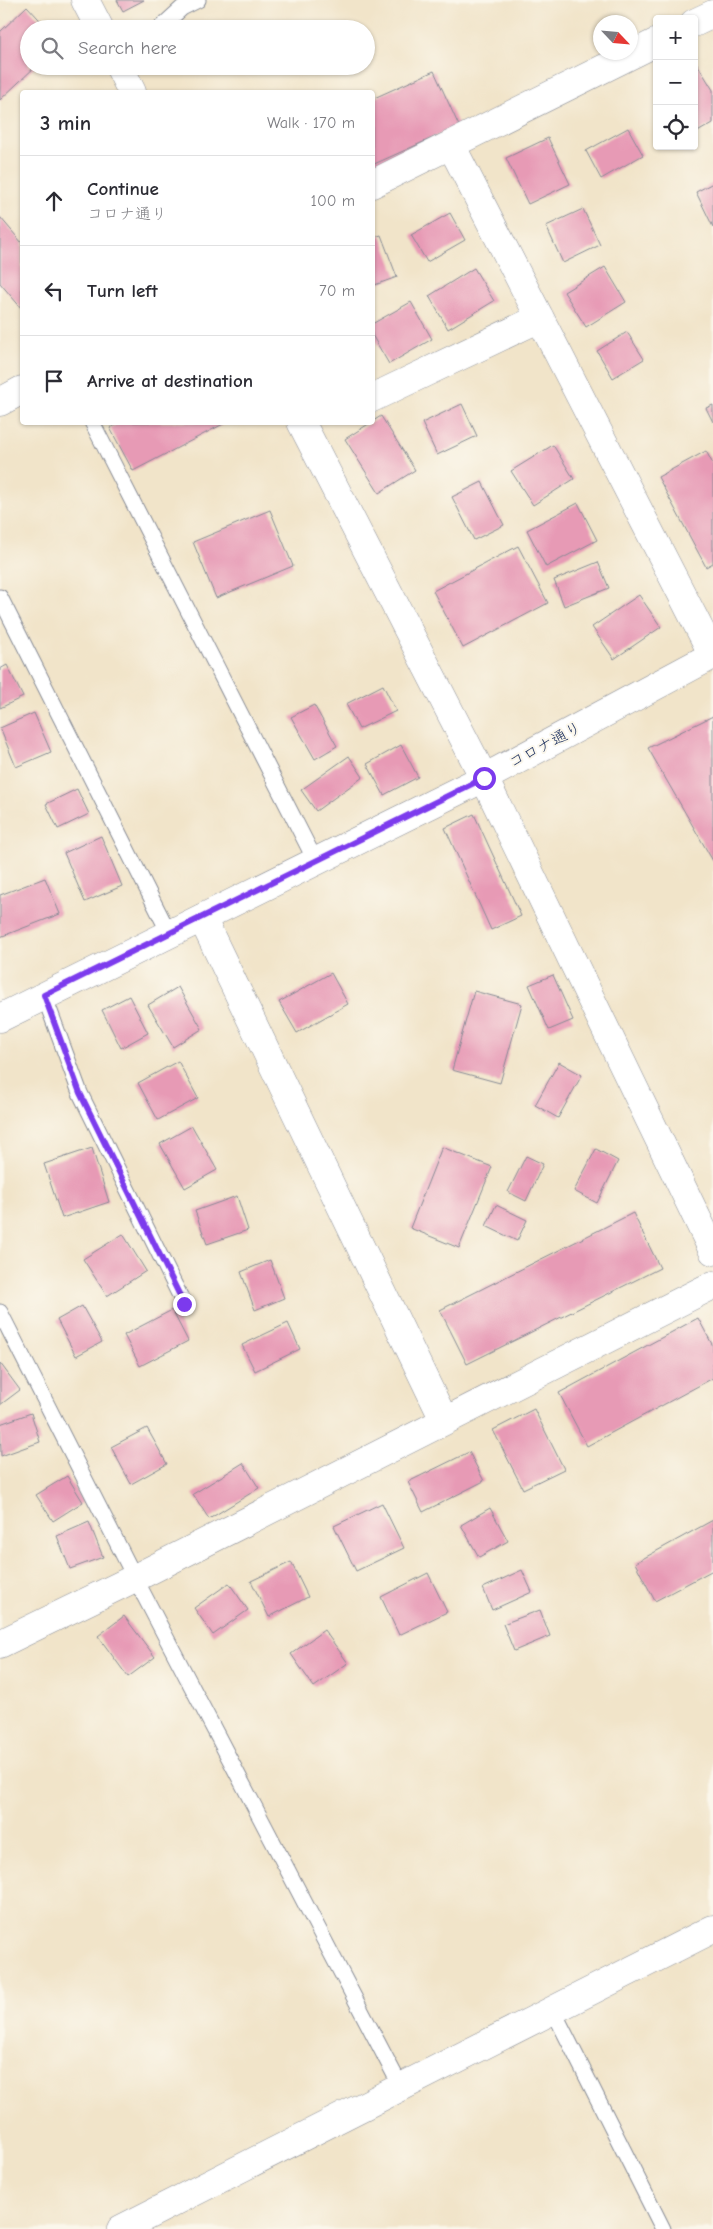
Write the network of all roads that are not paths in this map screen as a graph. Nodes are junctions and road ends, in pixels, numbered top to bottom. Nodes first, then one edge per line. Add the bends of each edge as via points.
1 (85, 0) edge
2 (198, 0) edge
3 (713, 14) edge
4 (95, 20) edge
5 (169, 20) edge
6 (698, 21) edge
7 (653, 44) edge
8 (124, 75) edge
9 (131, 90) edge
10 (451, 145) junction
11 (375, 183) edge
12 (540, 318) junction
13 (20, 391) edge
14 (375, 397) edge
15 (0, 402) edge
16 (94, 425) edge
17 (309, 425) edge
18 (0, 597) edge
19 (713, 655) edge
20 (484, 778) junction
21 (315, 860) junction
22 (202, 918) junction
23 (170, 935) junction
24 (44, 995) junction
25 (0, 1018) edge
26 (713, 1251) edge
27 (713, 1285) edge
28 (184, 1304) dead end
29 (0, 1312) edge
30 (444, 1420) junction
31 (134, 1578) junction
32 (0, 1644) edge
33 (712, 1933) edge
34 (553, 2010) junction
35 (401, 2087) junction
36 (121, 2229) edge
37 (663, 2229) edge

1 - 4 street
2 - 5 lane
3 - 6 street
7 - 10 street
8 - 9 street
10 - 11 street
10 - 12 street
12 - 14 street
12 - 19 street
13 - 15 street
16 - 21 lane
17 - 20 street
18 - 23 lane
19 - 20 street, コロナ通り
20 - 21 street, コロナ通り
20 - 26 street
21 - 22 street, コロナ通り
22 - 23 street, コロナ通り
22 - 30 street
23 - 24 street, コロナ通り
24 - 25 street, コロナ通り
24 - 28 lane via 80,1093
27 - 30 street
29 - 31 lane
30 - 31 street
31 - 32 street
31 - 35 lane
33 - 34 street
34 - 35 street
34 - 37 lane
35 - 36 street

